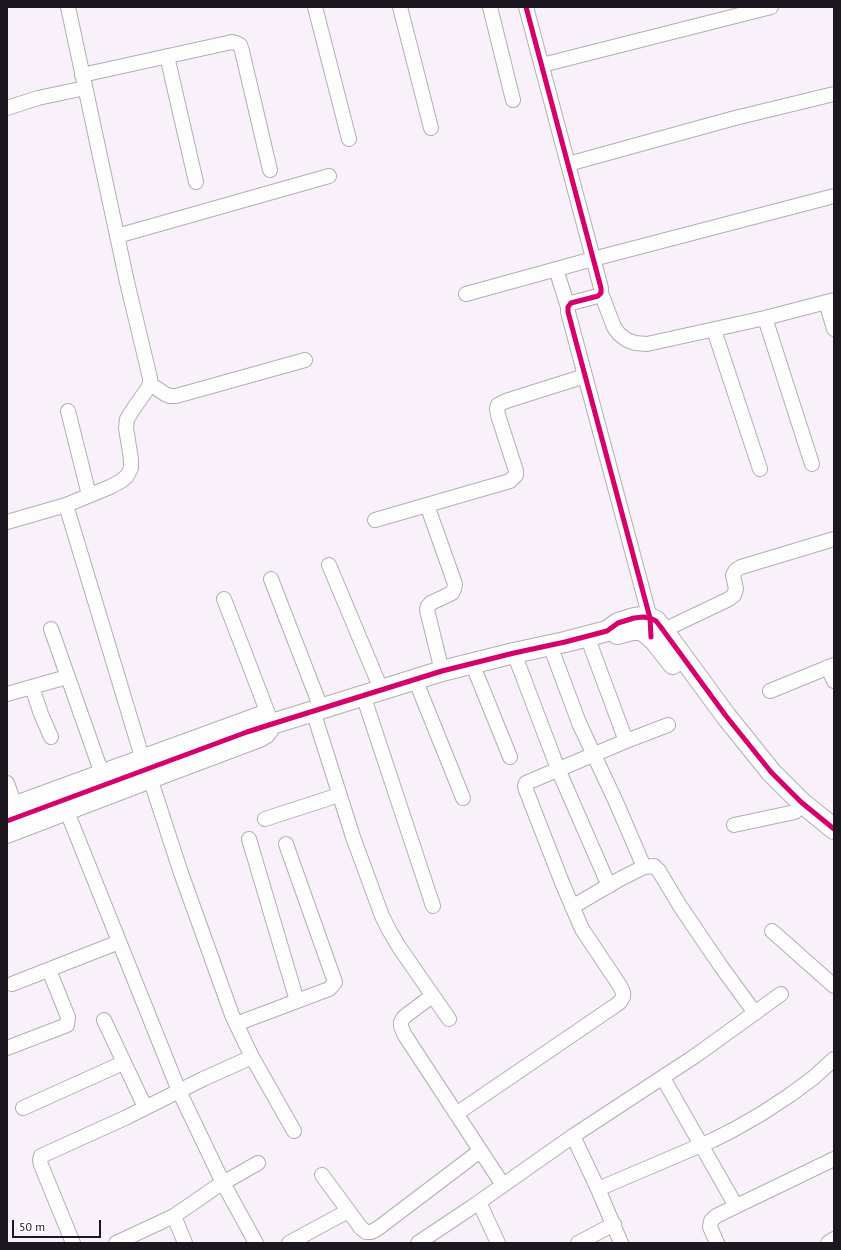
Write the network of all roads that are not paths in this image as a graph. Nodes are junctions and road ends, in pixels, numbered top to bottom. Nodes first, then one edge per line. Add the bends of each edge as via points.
1 (68, 7) edge
2 (315, 7) edge
3 (400, 7) edge
4 (490, 7) edge
5 (526, 7) edge
6 (771, 7) edge
7 (167, 56) junction
8 (542, 65) junction
9 (83, 81) junction
10 (834, 94) edge
11 (513, 100) dead end
12 (7, 108) edge
13 (431, 128) dead end
14 (349, 139) dead end
15 (568, 164) junction
16 (270, 170) dead end
17 (329, 176) dead end
18 (196, 182) dead end
19 (834, 196) edge
20 (117, 236) junction
21 (582, 262) junction
22 (556, 269) junction
23 (466, 294) dead end
24 (591, 298) junction
25 (830, 301) edge
26 (568, 307) junction
27 (765, 318) junction
28 (834, 329) edge
29 (714, 330) junction
30 (305, 360) dead end
31 (585, 376) junction
32 (150, 384) junction
33 (68, 411) dead end
34 (812, 464) dead end
35 (760, 469) dead end
36 (89, 495) junction
37 (66, 505) junction
38 (427, 505) junction
39 (375, 520) dead end
40 (7, 522) edge
41 (834, 539) edge
42 (329, 566) dead end
43 (271, 579) dead end
44 (224, 599) dead end
45 (655, 628) junction
46 (51, 629) dead end
47 (587, 636) junction
48 (550, 645) junction
49 (514, 653) junction
50 (472, 663) junction
51 (831, 666) edge
52 (442, 671) junction
53 (67, 677) junction
54 (415, 679) junction
55 (834, 681) edge
56 (32, 687) junction
57 (770, 691) dead end
58 (372, 692) junction
59 (7, 694) edge
60 (317, 709) junction
61 (270, 718) junction
62 (668, 725) dead end
63 (51, 737) dead end
64 (626, 741) junction
65 (593, 755) junction
66 (142, 757) junction
67 (510, 757) dead end
68 (558, 769) junction
69 (101, 771) junction
70 (151, 781) junction
71 (7, 783) edge
72 (339, 795) junction
73 (463, 798) dead end
74 (9, 810) edge
75 (795, 812) junction
76 (68, 814) junction
77 (265, 819) dead end
78 (734, 825) dead end
79 (834, 829) edge
80 (7, 836) edge
81 (249, 839) dead end
82 (286, 844) dead end
83 (834, 844) edge
84 (644, 867) junction
85 (609, 886) junction
86 (433, 906) dead end
87 (572, 907) junction
88 (772, 931) dead end
89 (119, 942) junction
90 (49, 970) junction
91 (12, 984) dead end
92 (834, 986) edge
93 (781, 994) dead end
94 (432, 996) junction
95 (297, 1001) junction
96 (756, 1013) junction
97 (449, 1019) dead end
98 (104, 1020) dead end
99 (236, 1024) junction
100 (7, 1048) edge
101 (252, 1057) junction
102 (834, 1059) edge
103 (123, 1063) junction
104 (663, 1078) junction
105 (179, 1091) junction
106 (145, 1107) junction
107 (23, 1108) dead end
108 (456, 1114) junction
109 (294, 1131) dead end
110 (573, 1136) junction
111 (701, 1146) junction
112 (480, 1151) junction
113 (834, 1159) edge
114 (258, 1163) dead end
115 (322, 1175) dead end
116 (223, 1183) junction
117 (503, 1185) junction
118 (598, 1189) junction
119 (479, 1202) junction
120 (736, 1206) junction
121 (348, 1211) junction
122 (174, 1216) junction
123 (614, 1224) junction
124 (834, 1239) edge
125 (73, 1243) edge
126 (116, 1243) edge
127 (185, 1243) edge
128 (256, 1243) edge
129 (289, 1243) edge
130 (418, 1243) edge
131 (498, 1243) edge
132 (578, 1243) edge
133 (621, 1243) edge
134 (717, 1243) edge
135 (828, 1243) edge

1 - 9 street
2 - 14 street
3 - 13 street
4 - 11 street
5 - 8 street
6 - 8 street
7 - 9 street
7 - 16 street via 232,42 240,45
7 - 18 street
8 - 15 street
9 - 12 street
9 - 20 street
10 - 15 street
15 - 21 street
17 - 20 street
19 - 21 street
20 - 32 street
21 - 22 street
21 - 24 street via 601,288
22 - 23 street
22 - 26 street
24 - 26 street
24 - 29 street via 619,334 635,343 647,344
25 - 27 street
25 - 28 street
26 - 31 street
27 - 29 street
27 - 34 street
29 - 35 street
30 - 32 street via 176,396 164,394
31 - 38 street via 498,405 498,415 516,471 514,478
31 - 45 street
32 - 36 street via 127,419 131,468 127,476 110,487
33 - 36 street
36 - 37 street
37 - 40 street
37 - 66 street
38 - 39 street
38 - 52 street via 455,584 452,593 431,603 427,610
41 - 45 street via 741,567 733,575 736,589 729,599
42 - 58 street
43 - 60 street
44 - 61 street
45 - 47 street via 643,617 618,623 607,631
45 - 75 street via 664,653 749,762
45 - 79 street via 771,772 801,802
46 - 53 street
47 - 48 street
47 - 64 street
48 - 49 street
48 - 65 street
49 - 50 street
49 - 68 street
50 - 52 street
50 - 67 street
51 - 55 street
51 - 57 street
52 - 54 street
53 - 56 street
53 - 69 street
54 - 58 street
54 - 73 street
56 - 59 street
56 - 63 street
58 - 60 street
58 - 86 street
60 - 61 street
60 - 72 street
61 - 66 street
61 - 70 street via 271,731 260,740
61 - 74 street via 247,732
62 - 64 street
64 - 65 street
65 - 68 street
65 - 84 street
66 - 69 street
68 - 85 street
68 - 87 street via 526,783 525,786
69 - 74 street
70 - 76 street
70 - 99 street
71 - 74 street
72 - 77 street
72 - 94 street via 389,930
75 - 78 street
75 - 83 street
76 - 80 street
76 - 89 street
81 - 95 street
82 - 95 street via 335,982 329,989
84 - 85 street
84 - 96 street via 654,866 659,871 715,959
85 - 87 street
87 - 108 street via 584,934 620,986 623,997 616,1005
88 - 92 street
89 - 90 street
89 - 105 street
90 - 91 street
90 - 100 street via 68,1017 67,1025
93 - 96 street
94 - 97 street
94 - 108 street via 404,1016 401,1026
95 - 99 street
96 - 104 street
98 - 103 street
99 - 101 street
101 - 105 street
101 - 109 street
102 - 111 street via 761,1114
103 - 106 street
103 - 107 street
104 - 110 street
104 - 111 street
105 - 106 street
105 - 116 street
106 - 125 street via 41,1156 41,1165
108 - 112 street
110 - 117 street
110 - 118 street
111 - 118 street
111 - 120 street
112 - 117 street
112 - 121 street via 371,1232 361,1228
113 - 120 street
114 - 116 street
115 - 121 street
116 - 122 street
116 - 128 street
117 - 119 street
118 - 123 street
119 - 130 street
119 - 131 street
120 - 134 street via 711,1221 710,1227
121 - 129 street
122 - 126 street
122 - 127 street
123 - 132 street
123 - 133 street
124 - 135 street

